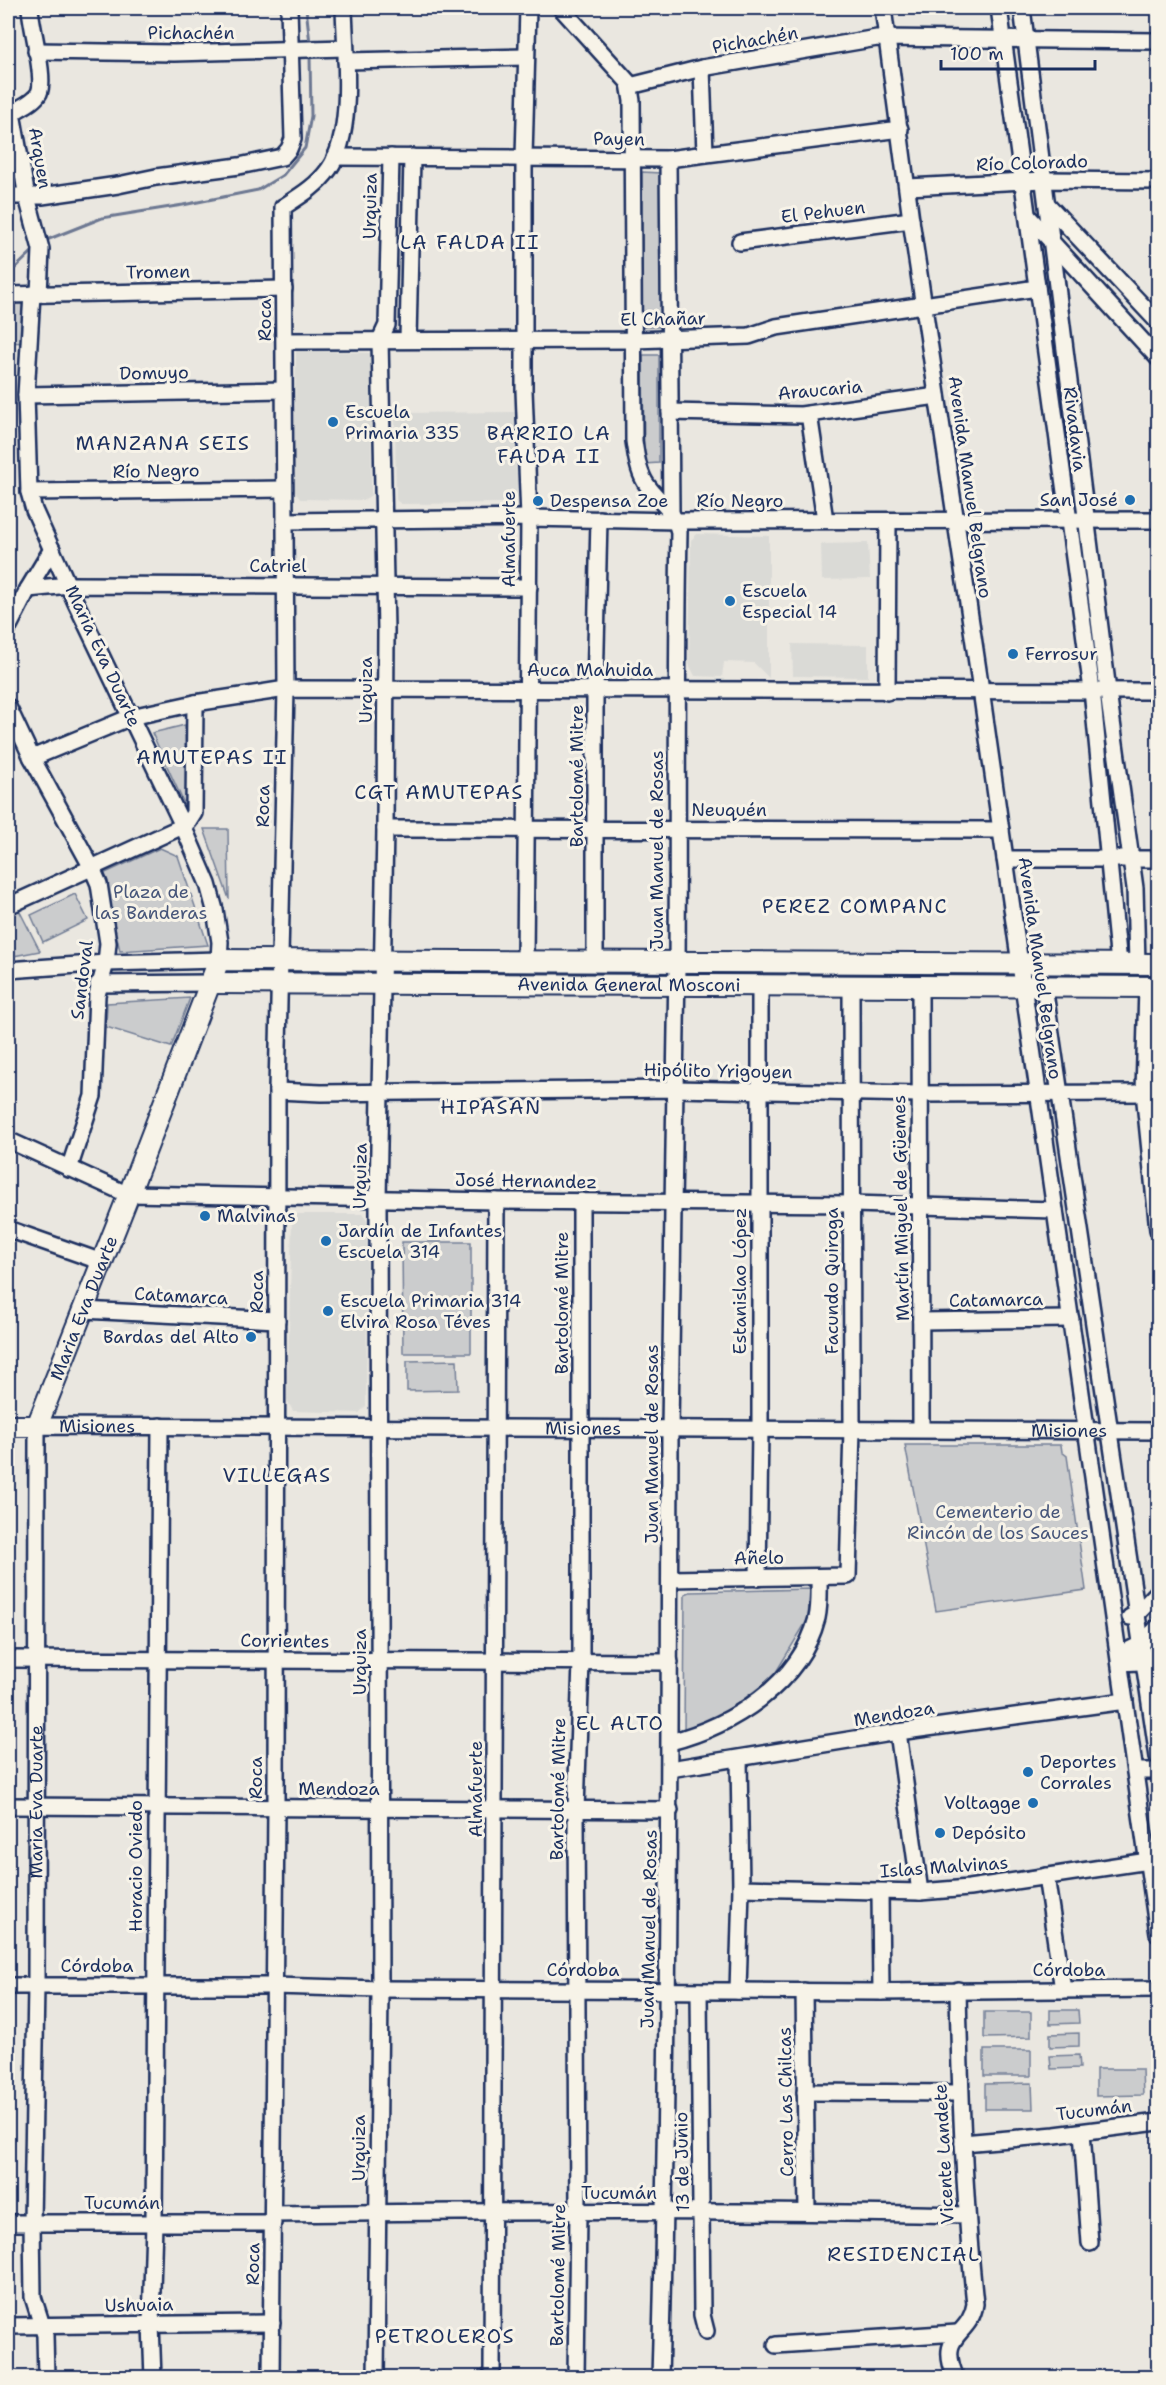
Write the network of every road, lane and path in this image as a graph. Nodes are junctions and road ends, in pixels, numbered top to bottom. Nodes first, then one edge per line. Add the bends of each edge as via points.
1 (30, 8) edge
2 (289, 8) edge
3 (344, 8) edge
4 (528, 8) edge
5 (561, 8) edge
6 (883, 8) edge
7 (999, 8) edge
8 (1022, 8) edge
9 (887, 38) junction
10 (1002, 38) junction
11 (1026, 39) junction
12 (1158, 41) edge
13 (291, 49) junction
14 (36, 51) junction
15 (345, 54) junction
16 (526, 57) junction
17 (702, 68) junction
18 (630, 86) junction
19 (10, 113) edge
20 (900, 129) junction
21 (705, 154) junction
22 (336, 157) junction
23 (391, 157) junction
24 (412, 157) junction
25 (524, 157) junction
26 (668, 159) junction
27 (632, 160) junction
28 (1044, 180) junction
29 (1158, 181) edge
30 (1023, 182) junction
31 (908, 187) junction
32 (8, 196) edge
33 (27, 197) junction
34 (1048, 204) junction
35 (1027, 209) junction
36 (911, 220) junction
37 (740, 242) dead end
38 (1053, 242) junction
39 (1037, 288) junction
40 (284, 289) junction
41 (35, 294) junction
42 (8, 295) edge
43 (924, 304) junction
44 (1158, 322) edge
45 (669, 339) junction
46 (380, 340) junction
47 (408, 340) junction
48 (525, 340) junction
49 (634, 340) junction
50 (285, 341) junction
51 (1158, 358) edge
52 (283, 390) junction
53 (26, 395) junction
54 (937, 396) junction
55 (670, 412) junction
56 (809, 414) junction
57 (283, 489) junction
58 (29, 492) junction
59 (674, 516) junction
60 (529, 518) junction
61 (599, 519) junction
62 (956, 519) junction
63 (285, 520) junction
64 (825, 520) junction
65 (1067, 520) junction
66 (1087, 520) junction
67 (1158, 520) edge
68 (385, 521) junction
69 (888, 521) junction
70 (52, 549) junction
71 (69, 585) junction
72 (284, 586) junction
73 (385, 586) junction
74 (529, 587) junction
75 (28, 589) junction
76 (8, 628) edge
77 (286, 689) junction
78 (386, 689) junction
79 (675, 689) junction
80 (526, 690) junction
81 (596, 690) junction
82 (981, 690) junction
83 (1092, 690) junction
84 (1108, 691) junction
85 (1158, 691) edge
86 (887, 692) junction
87 (195, 703) junction
88 (8, 707) edge
89 (131, 717) junction
90 (32, 758) junction
91 (183, 826) junction
92 (527, 828) junction
93 (597, 828) junction
94 (385, 829) junction
95 (676, 829) junction
96 (1001, 830) junction
97 (1110, 859) junction
98 (1130, 859) junction
99 (1158, 859) edge
100 (1005, 860) junction
101 (92, 868) junction
102 (8, 906) edge
103 (219, 960) junction
104 (279, 960) junction
105 (384, 961) junction
106 (525, 961) junction
107 (595, 962) junction
108 (677, 962) junction
109 (106, 963) junction
110 (1020, 963) junction
111 (1128, 964) junction
112 (1158, 964) edge
113 (8, 970) edge
114 (209, 983) junction
115 (98, 984) junction
116 (279, 984) junction
117 (383, 984) junction
118 (676, 985) junction
119 (760, 985) junction
120 (851, 986) junction
121 (920, 986) junction
122 (1023, 986) junction
123 (1044, 986) junction
124 (1153, 987) edge
125 (675, 1089) junction
126 (277, 1091) junction
127 (382, 1091) junction
128 (760, 1091) junction
129 (852, 1092) junction
130 (1038, 1092) junction
131 (1059, 1093) junction
132 (1151, 1093) edge
133 (919, 1094) junction
134 (8, 1140) edge
135 (69, 1169) junction
136 (129, 1194) junction
137 (277, 1196) junction
138 (378, 1198) junction
139 (496, 1201) junction
140 (581, 1201) junction
141 (674, 1202) junction
142 (760, 1203) junction
143 (852, 1204) junction
144 (921, 1206) junction
145 (1055, 1210) junction
146 (8, 1229) edge
147 (1158, 1230) edge
148 (102, 1262) junction
149 (83, 1310) junction
150 (1071, 1319) junction
151 (277, 1320) junction
152 (921, 1321) junction
153 (8, 1426) edge
154 (37, 1426) junction
155 (160, 1426) junction
156 (276, 1427) junction
157 (377, 1428) junction
158 (495, 1428) junction
159 (582, 1428) junction
160 (670, 1429) junction
161 (760, 1429) junction
162 (852, 1429) junction
163 (921, 1429) junction
164 (1087, 1430) junction
165 (1109, 1430) junction
166 (1158, 1431) edge
167 (819, 1576) junction
168 (848, 1576) joint
169 (758, 1578) junction
170 (670, 1579) junction
171 (1158, 1592) edge
172 (1136, 1615) junction
173 (1114, 1620) junction
174 (1158, 1627) edge
175 (1141, 1644) junction
176 (8, 1659) edge
177 (36, 1659) junction
178 (1119, 1659) junction
179 (157, 1660) junction
180 (276, 1660) junction
181 (1152, 1661) edge
182 (379, 1662) junction
183 (580, 1662) junction
184 (670, 1662) junction
185 (495, 1663) junction
186 (1125, 1701) junction
187 (898, 1732) junction
188 (670, 1742) junction
189 (1158, 1757) edge
190 (739, 1759) junction
191 (669, 1769) junction
192 (1135, 1771) junction
193 (1158, 1771) edge
194 (8, 1806) edge
195 (34, 1806) junction
196 (156, 1807) junction
197 (276, 1808) junction
198 (379, 1808) junction
199 (495, 1809) junction
200 (576, 1810) junction
201 (670, 1810) junction
202 (1148, 1861) junction
203 (1046, 1876) junction
204 (741, 1888) junction
205 (880, 1892) junction
206 (920, 1892) junction
207 (1158, 1934) edge
208 (8, 1986) edge
209 (36, 1986) junction
210 (154, 1986) junction
211 (273, 1986) junction
212 (380, 1989) junction
213 (577, 1989) junction
214 (1158, 1989) edge
215 (493, 1990) junction
216 (668, 1990) junction
217 (958, 1990) junction
218 (1063, 1990) junction
219 (699, 1991) junction
220 (738, 1991) junction
221 (804, 1992) junction
222 (881, 1992) junction
223 (806, 2092) junction
224 (960, 2093) junction
225 (1158, 2122) edge
226 (1082, 2132) junction
227 (963, 2143) junction
228 (494, 2211) junction
229 (578, 2212) junction
230 (665, 2212) junction
231 (703, 2212) junction
232 (807, 2212) junction
233 (378, 2213) junction
234 (966, 2215) junction
235 (273, 2219) junction
236 (32, 2222) junction
237 (8, 2223) edge
238 (154, 2223) junction
239 (1090, 2243) dead end
240 (272, 2323) junction
241 (151, 2324) junction
242 (43, 2325) junction
243 (8, 2326) edge
244 (706, 2331) dead end
245 (957, 2333) junction
246 (776, 2345) dead end
247 (955, 2377) edge
248 (46, 2378) edge
249 (153, 2378) edge
250 (271, 2378) edge
251 (376, 2378) edge
252 (492, 2378) edge
253 (576, 2378) edge
254 (660, 2378) edge

1 - 14 street, Arquen
2 - 13 street
3 - 15 street
4 - 16 street, Almafuerte
5 - 18 street
6 - 9 street, Avenida Manuel Belgrano
7 - 10 street, Rivadavia
8 - 11 street, Rivadavia
9 - 10 street, Pichachén
9 - 17 street, Pichachén
9 - 20 street, Avenida Manuel Belgrano
10 - 11 street, Pichachén
10 - 30 street, Rivadavia
11 - 12 street, Pichachén
11 - 28 street, Rivadavia
13 - 14 street, Pichachén via 174,53
13 - 15 street, Pichachén
13 - 33 street via 293,139 282,157
14 - 19 street, Arquen via 40,92
15 - 16 street, Pichachén
15 - 22 street via 346,105
16 - 25 street, Almafuerte
17 - 18 street, Pichachén
17 - 21 street
18 - 27 street
19 - 33 street, Arquen
20 - 21 street, Payen
20 - 31 street, Avenida Manuel Belgrano
21 - 26 street, Payen
22 - 23 street, Payen
22 - 40 street, Roca via 315,186 283,207
23 - 24 street, Payen
23 - 46 street, Urquiza via 387,325
24 - 25 street, Payen
24 - 47 street
25 - 27 street, Payen
25 - 48 street, Almafuerte
26 - 27 street, Payen
26 - 45 street, Juan Manuel de Rosas
27 - 49 street
28 - 29 street, Río Colorado
28 - 30 street, Río Colorado
28 - 34 street, Rivadavia
30 - 31 street, Río Colorado
30 - 35 street, Rivadavia
31 - 36 street, Avenida Manuel Belgrano
32 - 33 street
33 - 41 street, Arquen via 41,249
34 - 35 street via 1030,198
34 - 38 street, Rivadavia
34 - 44 street
35 - 38 street
35 - 39 street, Rivadavia
36 - 37 street, El Pehuen
36 - 43 street, Avenida Manuel Belgrano
38 - 51 street
38 - 66 street, Rivadavia
39 - 43 street, El Chañar
39 - 65 street, Rivadavia
40 - 41 street, Tromen
40 - 50 street, Roca
41 - 42 street, Tromen
41 - 53 street, Maria Eva Duarte
43 - 45 street, El Chañar via 776,327 749,336
43 - 54 street, Avenida Manuel Belgrano
45 - 49 street, El Chañar
45 - 55 street, Juan Manuel de Rosas
46 - 47 street, El Chañar
46 - 50 street, El Chañar
46 - 68 street, Urquiza
47 - 48 street, El Chañar
48 - 49 street, El Chañar
48 - 60 street, Almafuerte
49 - 59 street via 637,461 645,482
50 - 52 street, Roca
52 - 53 street, Domuyo
52 - 57 street, Roca
53 - 58 street, Maria Eva Duarte
54 - 56 street, Araucaria
54 - 62 street, Avenida Manuel Belgrano
55 - 56 street, Araucaria
55 - 59 street, Juan Manuel de Rosas
56 - 64 street
57 - 58 street, Río Negro
57 - 63 street, Roca
58 - 70 street, Maria Eva Duarte
59 - 61 street, Río Negro
59 - 64 street, Río Negro
59 - 79 street, Juan Manuel de Rosas via 679,532
60 - 61 street, Río Negro
60 - 68 street, Río Negro
60 - 74 street, Almafuerte
61 - 81 street, Bartolomé Mitre
62 - 65 street, Río Negro
62 - 69 street, Río Negro
62 - 82 street, Avenida Manuel Belgrano
63 - 68 street, Río Negro
63 - 72 street, Roca
64 - 69 street, Río Negro
65 - 66 street, Río Negro
65 - 83 street, Rivadavia
66 - 67 street, Río Negro
66 - 84 street, Rivadavia
68 - 73 street, Urquiza
69 - 86 street
70 - 71 street, Maria Eva Duarte
70 - 75 street
71 - 72 street, Catriel
71 - 75 street, Catriel
71 - 89 street, Maria Eva Duarte
72 - 73 street, Catriel
72 - 77 street, Roca
73 - 74 street, Catriel
73 - 78 street, Urquiza
74 - 80 street, Almafuerte
75 - 76 street
77 - 78 street, Auca Mahuida
77 - 87 street, Auca Mahuida
77 - 104 street, Roca
78 - 80 street, Auca Mahuida
78 - 94 street, Urquiza
79 - 81 street, Auca Mahuida
79 - 86 street, Auca Mahuida
79 - 95 street, Juan Manuel de Rosas
80 - 81 street, Auca Mahuida
80 - 92 street, Almafuerte
81 - 93 street, Bartolomé Mitre
82 - 83 street, Auca Mahuida
82 - 86 street, Auca Mahuida
82 - 96 street, Avenida Manuel Belgrano
83 - 84 street, Auca Mahuida
83 - 97 street, Rivadavia
84 - 85 street, Auca Mahuida
84 - 98 street, Rivadavia
87 - 89 street, Auca Mahuida
87 - 91 street via 194,813
88 - 90 street, Sandoval
89 - 90 street, Auca Mahuida
89 - 91 street, Maria Eva Duarte
90 - 101 street, Sandoval
91 - 101 street
91 - 103 street, Maria Eva Duarte via 215,910
92 - 93 street, Neuquén
92 - 94 street, Neuquén
92 - 106 street, Almafuerte
93 - 95 street, Neuquén
93 - 107 street, Bartolomé Mitre
94 - 105 street, Urquiza
95 - 96 street, Neuquén
95 - 108 street, Juan Manuel de Rosas
96 - 100 street, Avenida Manuel Belgrano
97 - 98 street
97 - 100 street
97 - 111 street, Rivadavia
98 - 99 street
98 - 111 street, Rivadavia via 1135,888
100 - 110 street, Avenida Manuel Belgrano
101 - 102 street
101 - 109 street, Sandoval via 99,884 106,927
103 - 104 main road, Avenida General Mosconi
103 - 109 street, Avenida General Mosconi
103 - 114 main road, Maria Eva Duarte
104 - 105 main road, Avenida General Mosconi
104 - 116 street, Roca
105 - 106 main road, Avenida General Mosconi
105 - 117 street, Urquiza
106 - 107 main road, Avenida General Mosconi
107 - 108 main road, Avenida General Mosconi
108 - 110 main road, Avenida General Mosconi
108 - 118 street, Juan Manuel de Rosas
109 - 113 street, Avenida General Mosconi
109 - 115 street, Sandoval
110 - 111 main road, Avenida General Mosconi
110 - 122 street, Avenida Manuel Belgrano
111 - 112 main road, Avenida General Mosconi
114 - 115 street, Avenida General Mosconi
114 - 116 main road, Avenida General Mosconi
114 - 136 main road, Maria Eva Duarte
115 - 135 street, Sandoval via 93,1096
116 - 117 main road, Avenida General Mosconi
116 - 126 street, Roca
117 - 118 main road, Avenida General Mosconi
117 - 127 street, Urquiza
118 - 119 main road, Avenida General Mosconi
118 - 125 street, Juan Manuel de Rosas
119 - 120 main road, Avenida General Mosconi
119 - 128 street, Estanislao López
120 - 121 main road, Avenida General Mosconi
120 - 129 street, Facundo Quiroga
121 - 122 main road, Avenida General Mosconi
121 - 133 street, Martín Miguel de Güemes
122 - 123 main road, Avenida General Mosconi
122 - 130 street, Avenida Manuel Belgrano
123 - 124 main road, Avenida General Mosconi
123 - 131 street
124 - 132 street
125 - 127 street, Hipólito Yrigoyen
125 - 128 street, Hipólito Yrigoyen
125 - 141 street, Juan Manuel de Rosas
126 - 127 street, Hipólito Yrigoyen
126 - 137 street, Roca
127 - 138 street, Urquiza
128 - 129 street, Hipólito Yrigoyen
128 - 142 street, Estanislao López
129 - 133 street, Hipólito Yrigoyen
129 - 143 street, Facundo Quiroga
130 - 131 street, Hipólito Yrigoyen
130 - 133 street, Hipólito Yrigoyen
130 - 145 street, Avenida Manuel Belgrano
131 - 132 street, Hipólito Yrigoyen
131 - 165 street
132 - 147 street
133 - 144 street, Martín Miguel de Güemes
134 - 135 street, José Hernandez
135 - 136 street, José Hernandez
136 - 137 street, José Hernandez
136 - 148 main road, Maria Eva Duarte
137 - 138 street, José Hernandez
137 - 151 street, Roca
138 - 139 street, José Hernandez
138 - 157 street, Urquiza
139 - 140 street, José Hernandez
139 - 158 street, Almafuerte
140 - 141 street, José Hernandez
140 - 159 street, Bartolomé Mitre
141 - 142 street, José Hernandez
141 - 160 street, Juan Manuel de Rosas
142 - 143 street, José Hernandez
142 - 161 street, Estanislao López
143 - 144 street, José Hernandez
143 - 162 street, Facundo Quiroga
144 - 145 street, José Hernandez
144 - 152 street, Martín Miguel de Güemes
145 - 150 street, Avenida Manuel Belgrano
146 - 148 street
148 - 149 main road, Maria Eva Duarte
149 - 151 street, Catamarca
149 - 154 main road, Maria Eva Duarte
150 - 152 street, Catamarca
150 - 164 street, Avenida Manuel Belgrano
151 - 156 street, Roca
152 - 163 street, Martín Miguel de Güemes
153 - 154 main road, Misiones
154 - 155 street, Misiones
154 - 177 street, Maria Eva Duarte
155 - 156 street, Misiones
155 - 179 street, Horacio Oviedo
156 - 157 street, Misiones
156 - 180 street, Roca
157 - 158 street, Misiones
157 - 182 street, Urquiza
158 - 159 street, Misiones
158 - 185 street, Almafuerte
159 - 160 street, Misiones
159 - 183 street, Bartolomé Mitre
160 - 161 street, Misiones
160 - 170 street, Juan Manuel de Rosas
161 - 162 street, Misiones
161 - 169 street, Estanislao López
162 - 163 street, Misiones
162 - 168 street, Facundo Quiroga
163 - 164 street, Misiones
164 - 165 street, Misiones
164 - 173 street, Avenida Manuel Belgrano
165 - 166 street, Misiones
165 - 172 street
167 - 168 street, Añelo
167 - 169 street, Añelo
167 - 188 street via 816,1621 807,1644 780,1682 728,1719
169 - 170 street, Añelo
170 - 184 street, Juan Manuel de Rosas
171 - 172 street
172 - 173 street
172 - 175 street
173 - 178 street, Avenida Manuel Belgrano
174 - 175 street
175 - 178 street
175 - 181 street
176 - 177 street, Corrientes
177 - 179 street, Corrientes
177 - 195 street, Maria Eva Duarte
178 - 181 street
178 - 186 street, Avenida Manuel Belgrano
179 - 180 street, Corrientes
179 - 196 street, Horacio Oviedo
180 - 182 street, Corrientes
180 - 197 street, Roca
181 - 189 street
182 - 185 street, Corrientes
182 - 198 street, Urquiza
183 - 184 street, Corrientes
183 - 185 street, Corrientes
183 - 200 street, Bartolomé Mitre
184 - 188 street, Juan Manuel de Rosas
185 - 199 street, Almafuerte
186 - 187 street, Mendoza
186 - 192 street, Avenida Manuel Belgrano
187 - 190 street, Mendoza
187 - 206 street
188 - 191 street, Juan Manuel de Rosas
190 - 191 street, Mendoza
190 - 204 street
191 - 201 street, Juan Manuel de Rosas
192 - 193 street
192 - 202 street, Avenida Manuel Belgrano
194 - 195 street, Mendoza
195 - 196 street, Mendoza
195 - 209 street, Maria Eva Duarte
196 - 197 street, Mendoza
196 - 210 street, Horacio Oviedo
197 - 198 street, Mendoza
197 - 211 street, Roca
198 - 199 street, Mendoza
198 - 212 street, Urquiza
199 - 200 street, Mendoza
199 - 215 street, Almafuerte
200 - 201 street, Mendoza
200 - 213 street, Bartolomé Mitre
201 - 216 street, Juan Manuel de Rosas
202 - 203 street, Islas Malvinas
202 - 207 street, Avenida Manuel Belgrano
203 - 206 street, Islas Malvinas
203 - 218 street
204 - 205 street, Islas Malvinas
204 - 220 street
205 - 206 street, Islas Malvinas
205 - 222 street
208 - 209 street, Córdoba
209 - 210 street, Córdoba
209 - 236 street, Maria Eva Duarte
210 - 211 street, Córdoba
210 - 238 street, Horacio Oviedo
211 - 212 street, Córdoba
211 - 235 street, Roca
212 - 215 street, Córdoba
212 - 233 street, Urquiza
213 - 215 street, Córdoba
213 - 216 street, Córdoba
213 - 229 street, Bartolomé Mitre
214 - 218 street, Córdoba
215 - 228 street, Almafuerte
216 - 219 street, Córdoba
216 - 230 street, Juan Manuel de Rosas
217 - 218 street, Córdoba
217 - 222 street, Córdoba
217 - 224 street, Vicente Landete
219 - 220 street, Córdoba
219 - 231 street, 13 de Junio
220 - 221 street, Córdoba
221 - 222 street, Córdoba
221 - 223 street, Cerro Las Chilcas
223 - 224 street
223 - 232 street, Cerro Las Chilcas
224 - 227 street, Vicente Landete
225 - 226 street, Tucumán
226 - 227 street, Tucumán
226 - 239 street
227 - 234 street, Vicente Landete
228 - 229 street, Tucumán
228 - 233 street, Tucumán
228 - 252 street, Almafuerte
229 - 230 street, Tucumán
229 - 253 street, Bartolomé Mitre
230 - 231 street, Tucumán
230 - 254 street, Juan Manuel de Rosas
231 - 232 street, Tucumán
231 - 244 street, 13 de Junio via 702,2315
232 - 234 street, Tucumán
233 - 235 street, Tucumán
233 - 251 street, Urquiza
234 - 245 street, Vicente Landete via 975,2304 973,2315
235 - 238 street, Tucumán
235 - 240 street, Roca
236 - 237 street, Tucumán
236 - 238 street, Tucumán
236 - 242 street, Maria Eva Duarte via 33,2297
238 - 241 street, Horacio Oviedo
240 - 241 street, Ushuaia
240 - 250 street, Roca
241 - 242 street, Ushuaia
241 - 249 street, Horacio Oviedo
242 - 243 street, Ushuaia
242 - 248 street, Maria Eva Duarte
245 - 246 street
245 - 247 street, Vicente Landete via 949,2355

